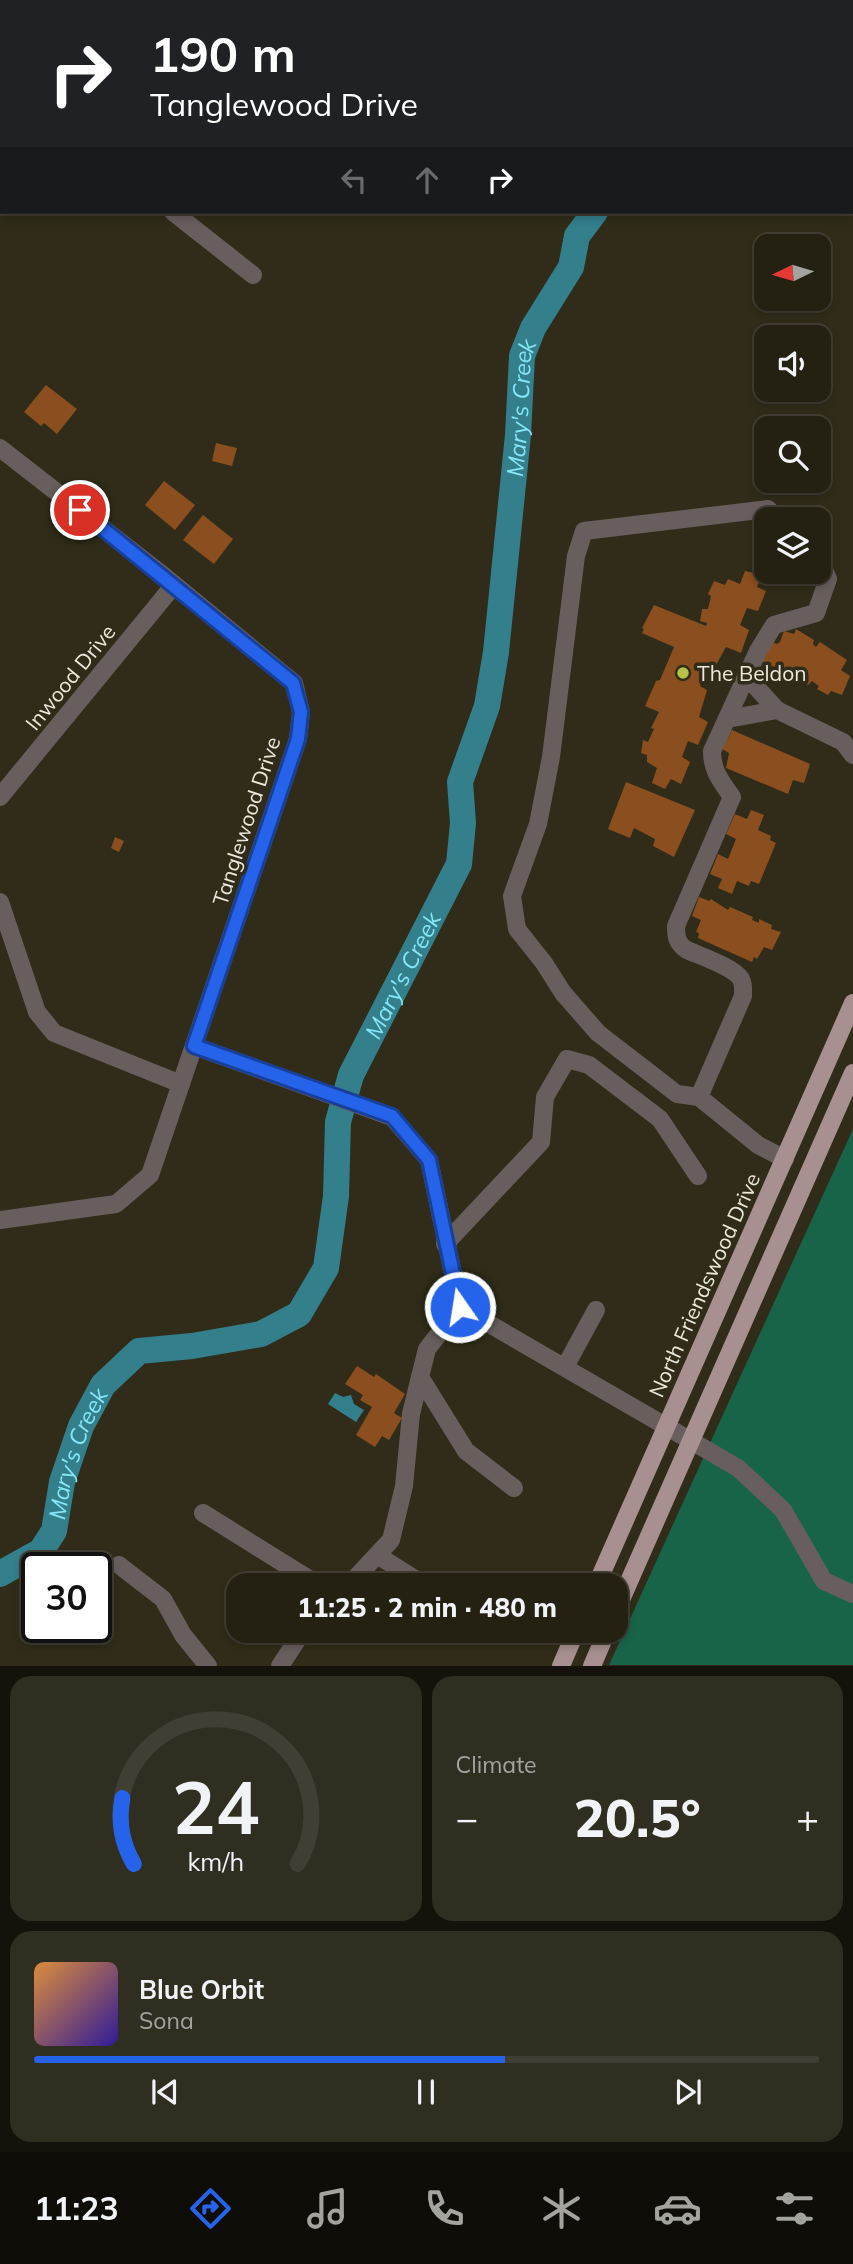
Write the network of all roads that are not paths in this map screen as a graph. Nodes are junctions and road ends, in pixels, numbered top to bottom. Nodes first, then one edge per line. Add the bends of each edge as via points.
1 (176, 214) edge
2 (253, 275) dead end
3 (0, 448) edge
4 (754, 511) edge
5 (826, 584) edge
6 (174, 585) junction
7 (746, 676) junction
8 (777, 710) junction
9 (727, 719) junction
10 (850, 746) edge
11 (0, 797) edge
12 (0, 902) edge
13 (853, 1003) edge
14 (194, 1046) junction
15 (853, 1073) edge
16 (181, 1084) junction
17 (699, 1097) junction
18 (785, 1159) junction
19 (698, 1176) dead end
20 (0, 1220) edge
21 (445, 1244) junction
22 (460, 1307) junction
23 (596, 1310) dead end
24 (565, 1367) junction
25 (420, 1377) junction
26 (667, 1425) junction
27 (692, 1440) junction
28 (514, 1488) dead end
29 (203, 1513) dead end
30 (377, 1555) junction
31 (119, 1566) dead end
32 (299, 1573) edge
33 (360, 1573) edge
34 (405, 1573) edge
35 (602, 1573) edge
36 (628, 1584) edge
37 (853, 1594) edge
38 (295, 1643) edge
39 (571, 1643) edge
40 (602, 1643) edge
41 (208, 1665) edge
42 (280, 1665) edge
43 (561, 1665) edge
44 (592, 1665) edge

1 - 2 street
3 - 6 street, Tanglewood Drive
4 - 17 street via 584,531 576,556 546,784 538,824 512,896 517,929 598,1032 677,1094
5 - 7 street via 816,613 774,625
6 - 11 street, Inwood Drive
6 - 14 street, Tanglewood Drive via 293,683 301,712 298,739
7 - 8 street
7 - 9 street
8 - 9 street
8 - 10 street
9 - 17 street via 712,751 712,765 732,797 676,926 676,937 680,946 734,972 744,986
12 - 16 street via 37,1012 54,1033
13 - 18 main road, North Friendswood Drive
14 - 16 street, Tanglewood Drive
14 - 21 street via 392,1116 429,1160
15 - 27 main road
16 - 20 street, Tanglewood Drive via 150,1175 116,1205
17 - 18 street via 758,1145
18 - 26 main road, North Friendswood Drive
19 - 21 street via 660,1119 589,1065 567,1059 545,1097 541,1142
21 - 22 street
22 - 24 street
22 - 25 street via 427,1349
23 - 24 street
24 - 26 street
25 - 28 street via 466,1451
25 - 30 street via 402,1497 391,1540
26 - 27 street
26 - 35 main road, North Friendswood Drive
27 - 36 main road
27 - 37 street via 738,1468 783,1510 824,1581
29 - 32 street
30 - 33 street
30 - 34 street
31 - 41 street via 163,1599 183,1635
38 - 42 street
39 - 43 main road
40 - 44 main road

